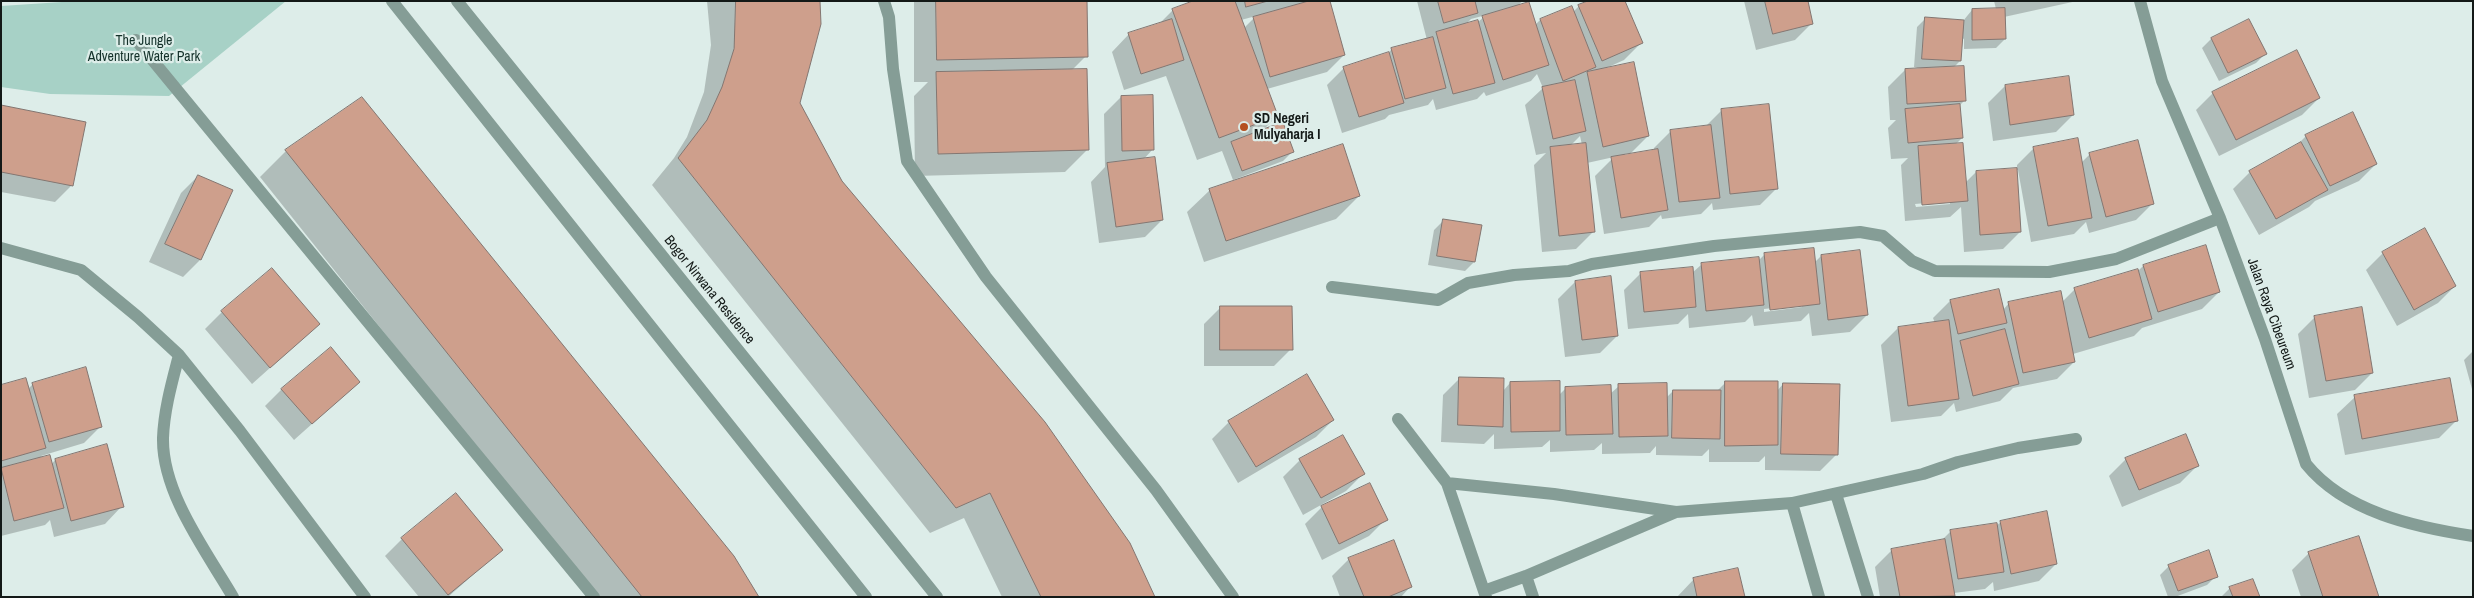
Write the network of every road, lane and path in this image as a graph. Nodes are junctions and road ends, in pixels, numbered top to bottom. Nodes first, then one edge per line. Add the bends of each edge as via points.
1 (392, 1) edge
2 (456, 1) edge
3 (884, 1) edge
4 (2140, 1) edge
5 (136, 40) dead end
6 (2220, 218) junction
7 (1, 248) edge
8 (1332, 287) dead end
9 (179, 355) junction
10 (1398, 419) dead end
11 (2076, 438) dead end
12 (1447, 482) junction
13 (1836, 494) junction
14 (1792, 503) junction
15 (1676, 512) junction
16 (2473, 536) edge
17 (1526, 576) junction
18 (1485, 594) edge
19 (233, 597) edge
20 (364, 597) edge
21 (594, 597) edge
22 (866, 597) edge
23 (938, 597) edge
24 (1233, 597) edge
25 (1533, 597) edge
26 (1819, 597) edge
27 (1868, 597) edge

1 - 22 street
2 - 23 street, Bogor Nirwana Residence
3 - 24 street via 889,17 907,161 986,277 1156,490
4 - 6 street, Jalan Raya Cibeureum via 2162,81
5 - 21 street
6 - 8 street via 2116,259 2049,272 1935,271 1912,260 1883,236 1860,232 1714,246 1592,264 1569,271 1514,275 1468,284 1438,300
6 - 16 street, Jalan Raya Cibeureum via 2266,339 2306,464 2319,480 2349,501 2420,528
7 - 9 street via 81,270
9 - 19 street via 163,439 169,478 190,525
9 - 20 street
10 - 12 street
11 - 13 street via 2018,448
12 - 15 street
12 - 18 street
13 - 14 street
13 - 27 street
14 - 15 street
14 - 26 street
15 - 17 street
17 - 18 street
17 - 25 street

